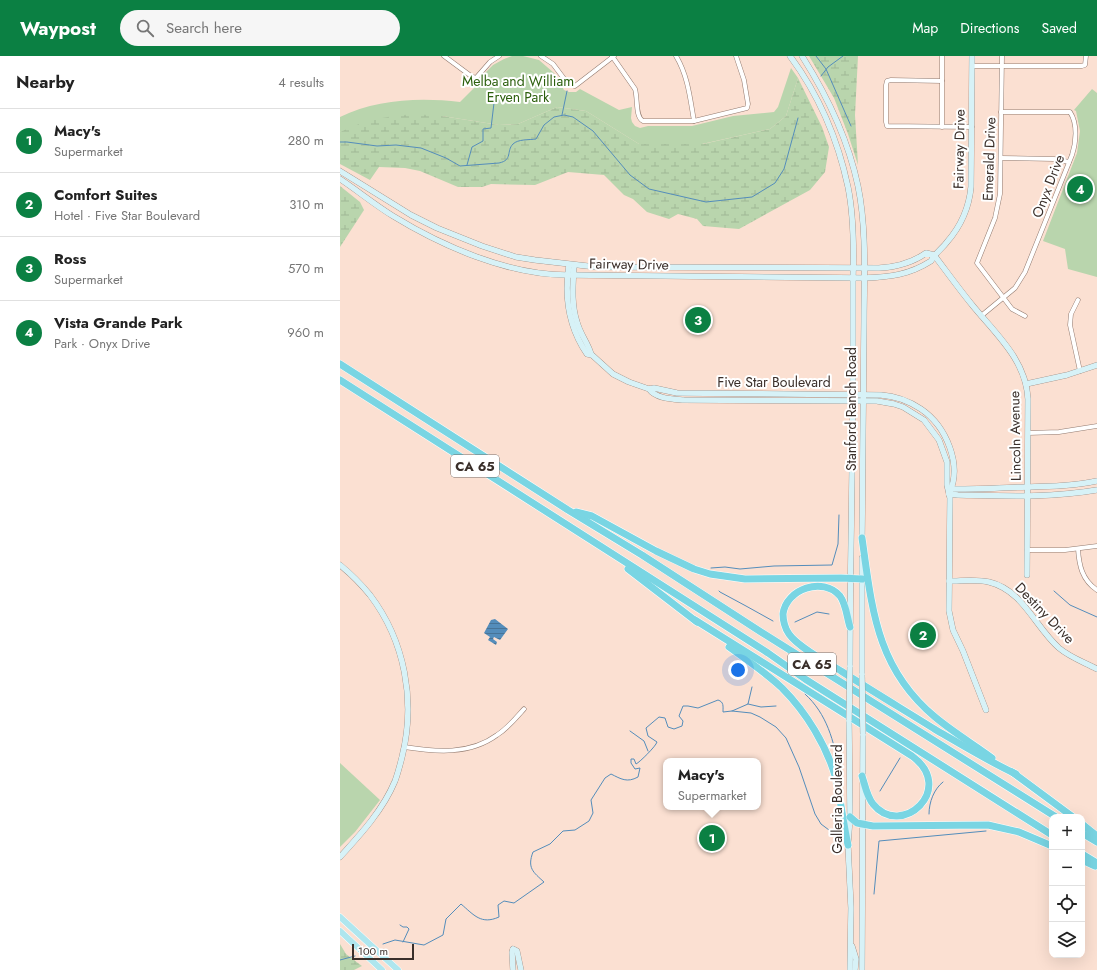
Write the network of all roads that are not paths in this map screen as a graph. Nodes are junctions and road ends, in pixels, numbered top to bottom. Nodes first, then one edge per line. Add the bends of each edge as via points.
1 (444, 56) edge
2 (499, 56) edge
3 (541, 56) edge
4 (613, 56) edge
5 (676, 56) edge
6 (736, 56) edge
7 (790, 56) edge
8 (802, 56) edge
9 (942, 56) edge
10 (972, 56) edge
11 (1002, 56) edge
12 (1086, 56) edge
13 (972, 66) junction
14 (1002, 66) junction
15 (942, 81) junction
16 (1001, 112) junction
17 (694, 121) junction
18 (942, 127) junction
19 (972, 127) junction
20 (1001, 158) junction
21 (1069, 162) junction
22 (340, 171) edge
23 (340, 179) edge
24 (934, 254) junction
25 (572, 265) junction
26 (735, 267) junction
27 (854, 268) junction
28 (864, 268) junction
29 (570, 275) junction
30 (735, 276) junction
31 (854, 278) junction
32 (864, 278) junction
33 (1003, 298) junction
34 (1078, 300) dead end
35 (981, 316) junction
36 (1025, 316) dead end
37 (340, 364) edge
38 (1097, 365) edge
39 (1080, 371) junction
40 (340, 380) edge
41 (1026, 384) junction
42 (649, 389) junction
43 (806, 394) junction
44 (853, 394) junction
45 (863, 394) junction
46 (806, 401) junction
47 (853, 401) junction
48 (863, 401) junction
49 (903, 407) junction
50 (922, 409) junction
51 (1097, 426) edge
52 (1028, 433) junction
53 (939, 440) junction
54 (951, 452) junction
55 (1097, 481) edge
56 (1027, 488) junction
57 (950, 490) junction
58 (1097, 490) edge
59 (1027, 496) junction
60 (568, 510) junction
61 (862, 538) junction
62 (1097, 546) edge
63 (1078, 549) junction
64 (1027, 550) junction
65 (610, 552) junction
66 (340, 564) edge
67 (1027, 575) dead end
68 (850, 578) junction
69 (862, 579) junction
70 (949, 581) junction
71 (1097, 590) edge
72 (694, 620) junction
73 (850, 627) junction
74 (1097, 669) edge
75 (524, 709) dead end
76 (986, 710) dead end
77 (404, 746) junction
78 (1016, 774) junction
79 (862, 776) junction
80 (1051, 814) edge
81 (1069, 814) edge
82 (850, 817) junction
83 (862, 824) junction
84 (1085, 826) edge
85 (1049, 833) edge
86 (1085, 835) edge
87 (1097, 836) edge
88 (1097, 842) edge
89 (848, 845) junction
90 (1049, 845) edge
91 (1085, 856) edge
92 (340, 857) edge
93 (1085, 861) edge
94 (1097, 863) edge
95 (1097, 867) edge
96 (340, 917) edge
97 (340, 931) edge
98 (851, 944) junction
99 (382, 970) edge
100 (398, 970) edge
101 (513, 970) edge
102 (521, 970) edge
103 (850, 970) edge
104 (856, 970) edge
105 (862, 970) edge

1 - 2 street via 476,78
3 - 4 street via 553,64 568,84 575,86
4 - 17 street via 635,89 640,120
5 - 17 street via 688,83
6 - 17 street via 744,80 747,108
7 - 27 main road, Stanford Ranch Road via 821,107 843,164 852,219
8 - 28 main road, Stanford Ranch Road via 821,86 838,122 852,162 861,206
9 - 15 street
10 - 13 main road, Fairway Drive
11 - 14 street, Emerald Drive
12 - 14 street via 1085,65 1082,66
13 - 14 street
13 - 19 main road, Fairway Drive
14 - 16 street, Emerald Drive
15 - 18 street
15 - 18 street via 891,80 887,81 886,85 887,126
16 - 20 street, Emerald Drive
16 - 21 street, Onyx Drive via 1070,112 1075,141
18 - 19 street
19 - 24 main road, Fairway Drive via 971,187 967,208 956,231
20 - 21 street via 1054,158
20 - 33 street, Emerald Drive via 999,202 977,263
21 - 33 street, Onyx Drive via 1025,272 1015,288
22 - 25 main road, Fairway Drive via 411,215 467,241 516,256
23 - 29 main road, Fairway Drive via 392,216 450,246 509,266 541,273
24 - 28 main road, Fairway Drive via 926,253 908,263 896,266
24 - 32 main road, Fairway Drive via 931,261 910,272 893,277
24 - 35 main road, Lincoln Avenue
25 - 26 main road, Fairway Drive
25 - 29 main road, Five Star Boulevard
26 - 27 main road, Fairway Drive
26 - 30 main road
27 - 28 main road, Fairway Drive
27 - 31 main road, Stanford Ranch Road
28 - 32 main road, Stanford Ranch Road
29 - 30 main road, Fairway Drive
29 - 42 main road, Five Star Boulevard via 567,307 571,324 587,354 591,354 613,374
30 - 31 main road, Fairway Drive
31 - 32 main road, Fairway Drive
31 - 44 main road, Stanford Ranch Road
32 - 45 main road, Stanford Ranch Road
33 - 35 street, Onyx Drive
33 - 36 street via 1012,309
34 - 39 street via 1071,314 1070,325
35 - 41 main road, Lincoln Avenue via 1014,357
37 - 60 highway, CA 65
38 - 39 main road
39 - 41 main road
40 - 65 highway, CA 65
41 - 52 main road, Lincoln Avenue
42 - 43 main road, Five Star Boulevard via 681,393
42 - 46 main road, Five Star Boulevard via 652,394 684,400
43 - 44 main road, Five Star Boulevard
43 - 46 main road
44 - 45 main road, Five Star Boulevard
44 - 47 main road, Stanford Ranch Road
45 - 48 main road, Stanford Ranch Road
45 - 50 main road, Five Star Boulevard via 896,397
46 - 47 main road, Five Star Boulevard
47 - 48 main road, Five Star Boulevard
47 - 68 main road, Stanford Ranch Road
48 - 49 main road, Five Star Boulevard via 885,402
48 - 61 main road, Stanford Ranch Road
49 - 50 main road via 918,411
49 - 53 main road, Five Star Boulevard via 924,420
50 - 54 main road, Five Star Boulevard via 941,430
51 - 52 street via 1060,432
52 - 56 main road, Lincoln Avenue
53 - 54 main road
53 - 57 main road, Five Star Boulevard via 947,462 947,485
54 - 57 main road, Five Star Boulevard via 954,469
55 - 56 main road
56 - 57 main road
56 - 59 main road, Lincoln Avenue
57 - 59 main road via 965,495
57 - 70 main road, Five Star Boulevard
58 - 59 main road
59 - 64 main road, Lincoln Avenue
60 - 68 highway via 592,516 673,559 714,575 745,579
60 - 80 highway, CA 65
61 - 69 main road, Stanford Ranch Road
61 - 78 highway via 876,623 886,653 898,674 912,694 935,717
62 - 63 street
63 - 64 street
63 - 71 street via 1082,572
64 - 67 main road, Lincoln Avenue
65 - 72 highway via 625,567
65 - 85 highway, CA 65
66 - 77 main road via 370,596 386,620 396,642 404,668 407,692 408,719
68 - 69 highway
68 - 73 main road, Stanford Ranch Road
69 - 79 main road, Stanford Ranch Road, bridge
70 - 74 main road, Destiny Drive via 984,581 1009,591 1060,649
70 - 76 main road, Five Star Boulevard via 949,610 953,630
72 - 79 highway via 916,759 926,772 928,794 913,812 902,816 890,815 873,804
72 - 89 highway via 781,687 803,714 818,736 832,767
73 - 78 highway via 842,599 835,591 824,587 811,586 800,590 787,603 783,614 789,634 802,646 948,737
73 - 82 main road, Galleria Boulevard, bridge
75 - 77 street via 497,736 476,745 444,752
77 - 92 main road via 396,780 383,805
78 - 81 highway
79 - 83 main road, Galleria Boulevard
82 - 83 highway
82 - 89 main road, Galleria Boulevard
83 - 90 highway via 988,825 1020,832
83 - 105 main road, Galleria Boulevard
84 - 87 highway
86 - 88 highway
89 - 98 main road, Galleria Boulevard
91 - 94 highway
93 - 95 highway
96 - 100 main road
97 - 99 main road
98 - 103 main road, Galleria Boulevard
98 - 104 main road via 855,954
101 - 102 main road via 513,949 517,951

